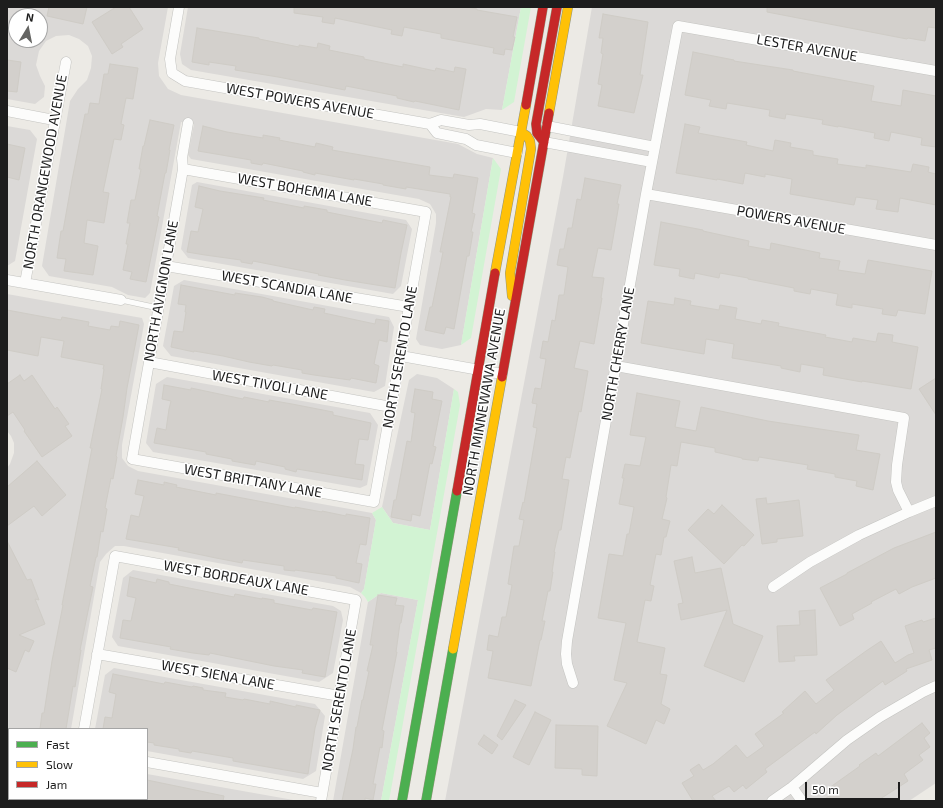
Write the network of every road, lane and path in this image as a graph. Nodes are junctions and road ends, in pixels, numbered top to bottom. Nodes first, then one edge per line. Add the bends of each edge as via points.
1 (180, 7) edge
2 (543, 7) edge
3 (557, 7) edge
4 (568, 7) edge
5 (678, 26) joint
6 (66, 62) dead end
7 (936, 71) edge
8 (7, 111) edge
9 (54, 120) junction
10 (188, 123) dead end
11 (430, 124) junction
12 (469, 125) junction
13 (547, 126) junction
14 (521, 132) junction
15 (466, 139) junction
16 (544, 142) junction
17 (655, 146) junction
18 (517, 153) junction
19 (652, 162) junction
20 (183, 169) junction
21 (646, 194) junction
22 (426, 212) joint
23 (936, 245) edge
24 (166, 266) junction
25 (7, 280) edge
26 (25, 283) junction
27 (121, 300) joint
28 (409, 307) junction
29 (158, 308) junction
30 (514, 315) junction
31 (400, 356) junction
32 (149, 362) junction
33 (616, 366) junction
34 (478, 369) junction
35 (502, 374) junction
36 (391, 407) junction
37 (132, 459) joint
38 (936, 501) edge
39 (374, 502) joint
40 (909, 512) junction
41 (773, 587) dead end
42 (356, 600) joint
43 (97, 654) junction
44 (573, 683) dead end
45 (936, 686) edge
46 (340, 696) junction
47 (84, 728) edge
48 (148, 762) edge
49 (792, 787) junction
50 (321, 797) edge
51 (402, 801) edge
52 (426, 801) edge
53 (772, 801) edge
54 (802, 801) edge

1 - 11 street, WEST POWERS AVENUE via 170,59 172,73 185,81
2 - 14 main road, NORTH MINNEWAWA AVENUE
3 - 16 main road via 536,124 537,133
4 - 13 main road, NORTH MINNEWAWA AVENUE
5 - 7 street, LESTER AVENUE
5 - 17 street, NORTH CHERRY LANE
6 - 9 street, NORTH ORANGEWOOD AVENUE
8 - 9 street
9 - 26 street, NORTH ORANGEWOOD AVENUE
10 - 20 street, NORTH AVIGNON LANE via 182,158
11 - 12 street, WEST POWERS AVENUE via 441,120
11 - 15 street, WEST POWERS AVENUE via 437,133
12 - 14 street, WEST POWERS AVENUE via 480,124
12 - 15 street
13 - 16 main road, NORTH MINNEWAWA AVENUE
13 - 17 street
14 - 18 main road, NORTH MINNEWAWA AVENUE
14 - 30 main road via 530,141 531,149 510,273
15 - 18 street, WEST POWERS AVENUE via 476,145
16 - 19 street
16 - 30 main road, NORTH MINNEWAWA AVENUE
17 - 19 street, NORTH CHERRY LANE
18 - 34 main road, NORTH MINNEWAWA AVENUE
19 - 21 street, NORTH CHERRY LANE
20 - 22 street, WEST BOHEMIA LANE
20 - 24 street, NORTH AVIGNON LANE
21 - 23 street, POWERS AVENUE
21 - 33 street, NORTH CHERRY LANE
22 - 28 street, NORTH SERENTO LANE
24 - 28 street, WEST SCANDIA LANE
24 - 29 street, NORTH AVIGNON LANE
25 - 26 street
26 - 27 street
27 - 29 lane
28 - 31 street, NORTH SERENTO LANE
29 - 32 street, NORTH AVIGNON LANE
30 - 35 main road, NORTH MINNEWAWA AVENUE
31 - 34 street
31 - 36 street, NORTH SERENTO LANE
32 - 36 street, WEST TIVOLI LANE
32 - 37 street, NORTH AVIGNON LANE
33 - 40 street via 904,418 896,482
33 - 44 street, NORTH CHERRY LANE via 567,641 567,664
34 - 35 street
34 - 51 main road, NORTH MINNEWAWA AVENUE
35 - 52 main road, NORTH MINNEWAWA AVENUE
36 - 39 street, NORTH SERENTO LANE
37 - 39 street, WEST BRITTANY LANE
38 - 40 street
40 - 41 street via 859,535 810,562
42 - 43 street, WEST BORDEAUX LANE via 115,556
42 - 46 street, NORTH SERENTO LANE
43 - 46 street, WEST SIENA LANE
43 - 47 street
45 - 49 street via 847,740
46 - 50 street, NORTH SERENTO LANE
48 - 50 street
49 - 53 street
49 - 54 street

